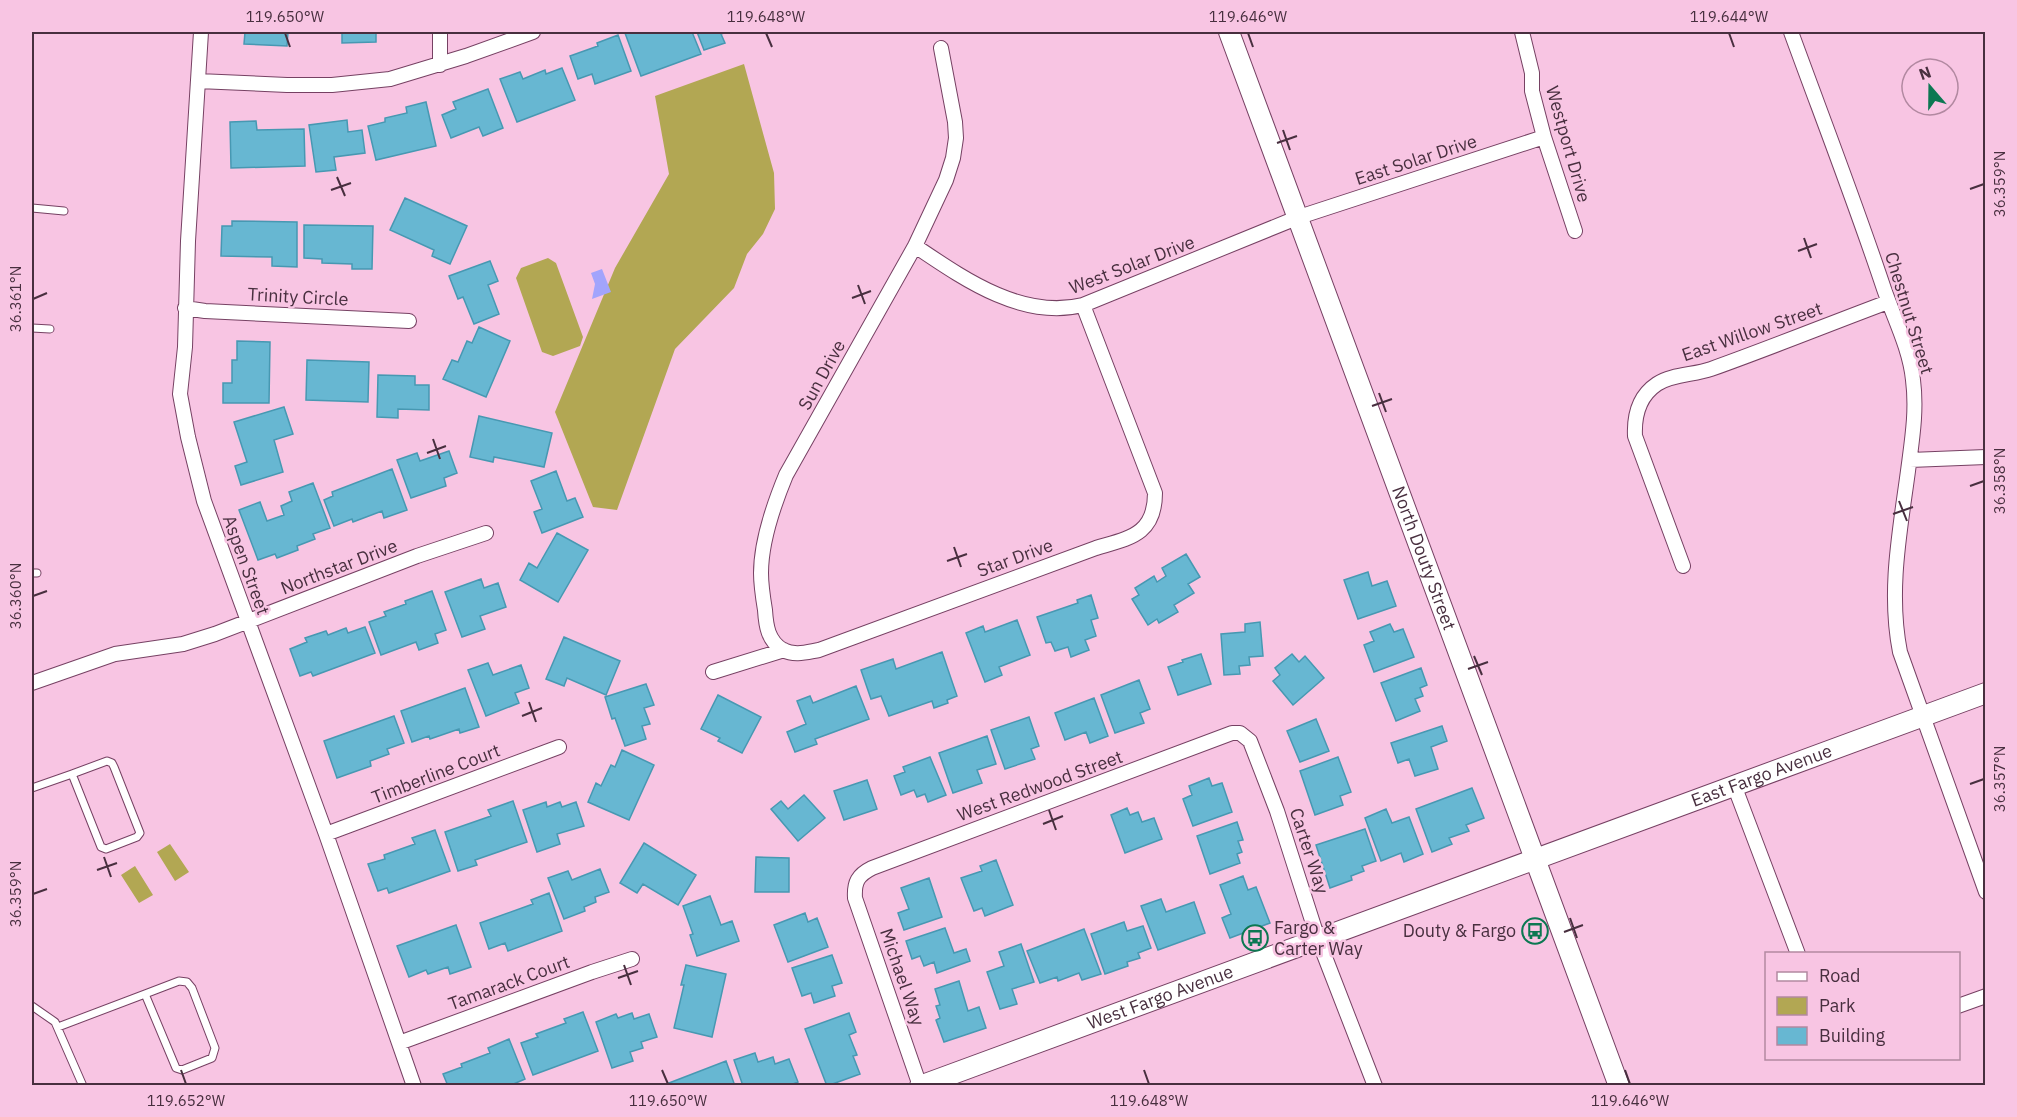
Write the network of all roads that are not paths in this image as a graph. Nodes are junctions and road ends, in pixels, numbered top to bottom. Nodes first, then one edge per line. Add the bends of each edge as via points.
1 (201, 32) edge
2 (440, 32) edge
3 (533, 32) edge
4 (1229, 32) edge
5 (1522, 32) edge
6 (1796, 33) edge
7 (941, 48) dead end
8 (440, 65) junction
9 (198, 81) junction
10 (1544, 137) junction
11 (32, 208) edge
12 (64, 211) dead end
13 (1299, 217) junction
14 (1575, 231) dead end
15 (915, 246) junction
16 (1888, 302) junction
17 (1083, 306) junction
18 (185, 308) junction
19 (409, 321) dead end
20 (32, 328) edge
21 (50, 329) dead end
22 (1986, 457) edge
23 (1910, 460) junction
24 (486, 533) dead end
25 (1683, 566) dead end
26 (247, 621) junction
27 (784, 650) junction
28 (713, 672) dead end
29 (32, 683) edge
30 (1986, 693) edge
31 (1923, 716) junction
32 (1240, 732) joint
33 (559, 747) dead end
34 (72, 774) junction
35 (1734, 785) junction
36 (32, 788) edge
37 (326, 834) junction
38 (1536, 859) junction
39 (856, 879) joint
40 (1986, 892) edge
41 (1318, 939) junction
42 (1797, 952) edge
43 (632, 959) dead end
44 (145, 994) junction
45 (1986, 996) edge
46 (32, 1006) edge
47 (1960, 1006) edge
48 (58, 1027) junction
49 (399, 1043) junction
50 (920, 1085) edge
51 (83, 1086) edge
52 (414, 1086) edge
53 (1375, 1086) edge
54 (1620, 1086) edge

1 - 9 street, Aspen Street
2 - 8 street
3 - 8 street
4 - 13 main road, North Douty Street
5 - 10 street, Westport Drive
6 - 16 street, Chestnut Street
7 - 15 street, Sun Drive via 956,138 946,180
8 - 9 street via 390,79 332,85
9 - 18 street, Aspen Street
10 - 13 street, East Solar Drive
10 - 14 street, Westport Drive
11 - 12 lane
13 - 17 street, West Solar Drive
13 - 38 main road, North Douty Street
15 - 17 street, West Solar Drive via 965,278 1015,302 1056,310
15 - 27 street, Sun Drive via 786,475 774,505 761,575 767,629 771,639
16 - 23 street, Chestnut Street via 1913,378 1914,437
16 - 25 street, East Willow Street via 1708,370 1669,378 1646,393 1634,421 1635,436
17 - 27 street, Star Drive via 1155,493 1154,513 1146,526 1136,535 819,650 799,654
18 - 19 street, Trinity Circle
18 - 26 street, Aspen Street via 180,394 188,437 204,501
20 - 21 lane
22 - 23 street
23 - 31 street, Chestnut Street via 1897,553 1895,618 1900,652
24 - 26 street, Northstar Drive
26 - 29 street, Northstar Drive via 183,644 115,654
26 - 37 street, Aspen Street
27 - 28 street
30 - 31 main road, East Fargo Avenue
31 - 35 main road, East Fargo Avenue
31 - 40 street, Chestnut Street
32 - 39 street, West Redwood Street via 872,868
32 - 41 street, Carter Way via 1250,741 1277,811
33 - 37 street, Timberline Court
34 - 34 lane via 107,761 112,763 140,833 137,837 106,849 101,847
34 - 36 lane
35 - 38 main road, East Fargo Avenue
35 - 42 street
37 - 49 street, Aspen Street
38 - 41 main road, West Fargo Avenue
38 - 54 main road, North Douty Street
39 - 50 street, Michael Way via 855,898
41 - 50 main road, West Fargo Avenue
41 - 53 street, Carter Way
43 - 49 street, Tamarack Court
44 - 44 lane via 179,981 187,982 215,1048 212,1058 182,1070 176,1068
44 - 48 lane
45 - 47 street
46 - 48 lane
48 - 51 lane
49 - 52 street, Aspen Street

